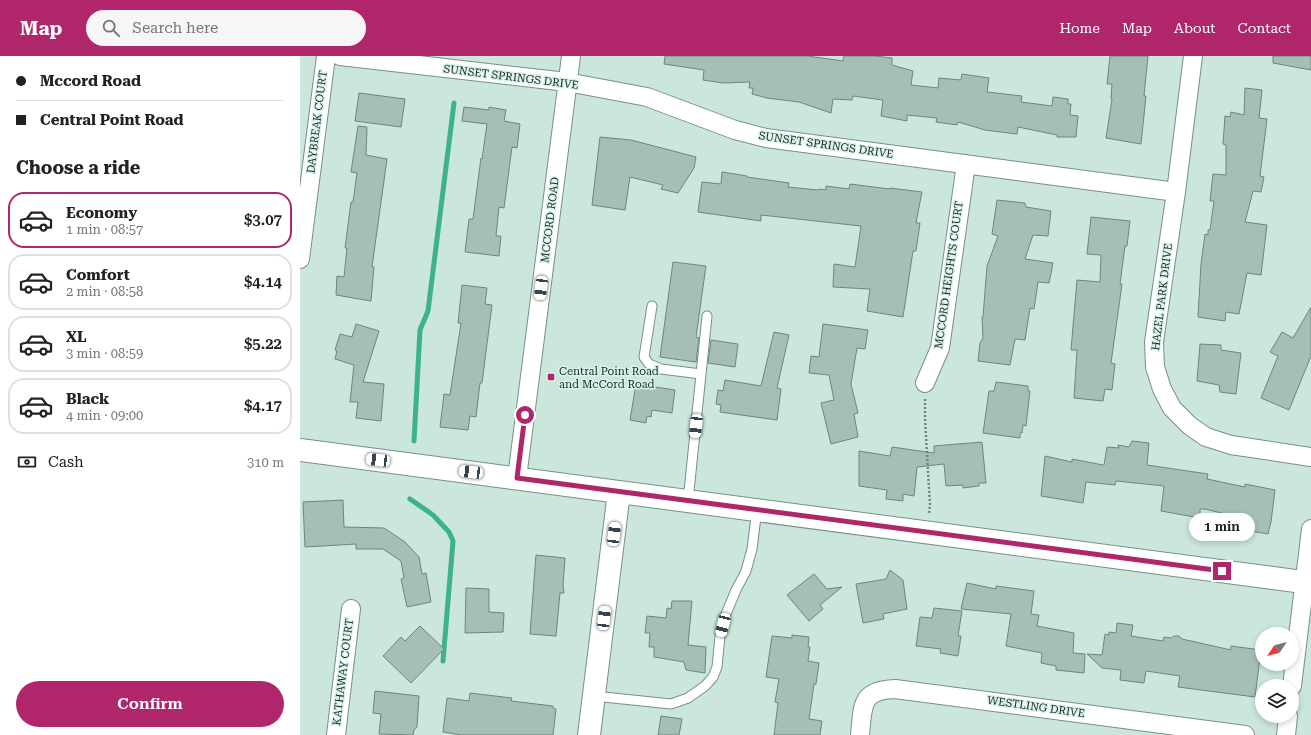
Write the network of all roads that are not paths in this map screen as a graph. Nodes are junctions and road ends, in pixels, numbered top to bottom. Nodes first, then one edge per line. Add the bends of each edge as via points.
1 (326, 56) edge
2 (340, 56) edge
3 (571, 56) edge
4 (1193, 56) edge
5 (567, 82) junction
6 (966, 164) junction
7 (1176, 192) junction
8 (300, 259) edge
9 (652, 306) dead end
10 (707, 316) dead end
11 (701, 374) junction
12 (925, 383) road end
13 (300, 450) edge
14 (1311, 457) edge
15 (517, 478) junction
16 (619, 492) junction
17 (688, 501) junction
18 (757, 509) junction
19 (1311, 529) edge
20 (1308, 582) edge
21 (351, 609) dead end
22 (1293, 679) edge
23 (594, 696) junction
24 (1287, 723) edge
25 (336, 735) edge
26 (589, 735) edge
27 (860, 735) edge
28 (1245, 735) edge
29 (1286, 735) edge

1 - 8 street, DAYBREAK COURT
2 - 5 street, SUNSET SPRINGS DRIVE
3 - 5 street, MCCORD ROAD
4 - 7 street, HAZEL PARK DRIVE
5 - 6 street, SUNSET SPRINGS DRIVE via 647,97 734,130 766,138
5 - 15 street, MCCORD ROAD
6 - 7 street, SUNSET SPRINGS DRIVE
6 - 12 street, MCCORD HEIGHTS COURT via 940,348
7 - 14 street, HAZEL PARK DRIVE via 1154,342 1155,367 1162,389 1172,408 1190,426 1206,437 1231,445
9 - 11 lane via 644,357 648,364
10 - 11 lane
11 - 17 lane
13 - 15 street
15 - 16 street
16 - 17 street
16 - 23 street
17 - 18 street
18 - 20 street
18 - 23 lane via 752,549 746,570 726,614 720,636 717,667 706,686 688,698 671,704
19 - 20 street
20 - 22 street
21 - 25 street, KATHAWAY COURT
23 - 26 street
24 - 29 street
27 - 28 street, WESTLING DRIVE via 866,699 882,689 895,689

